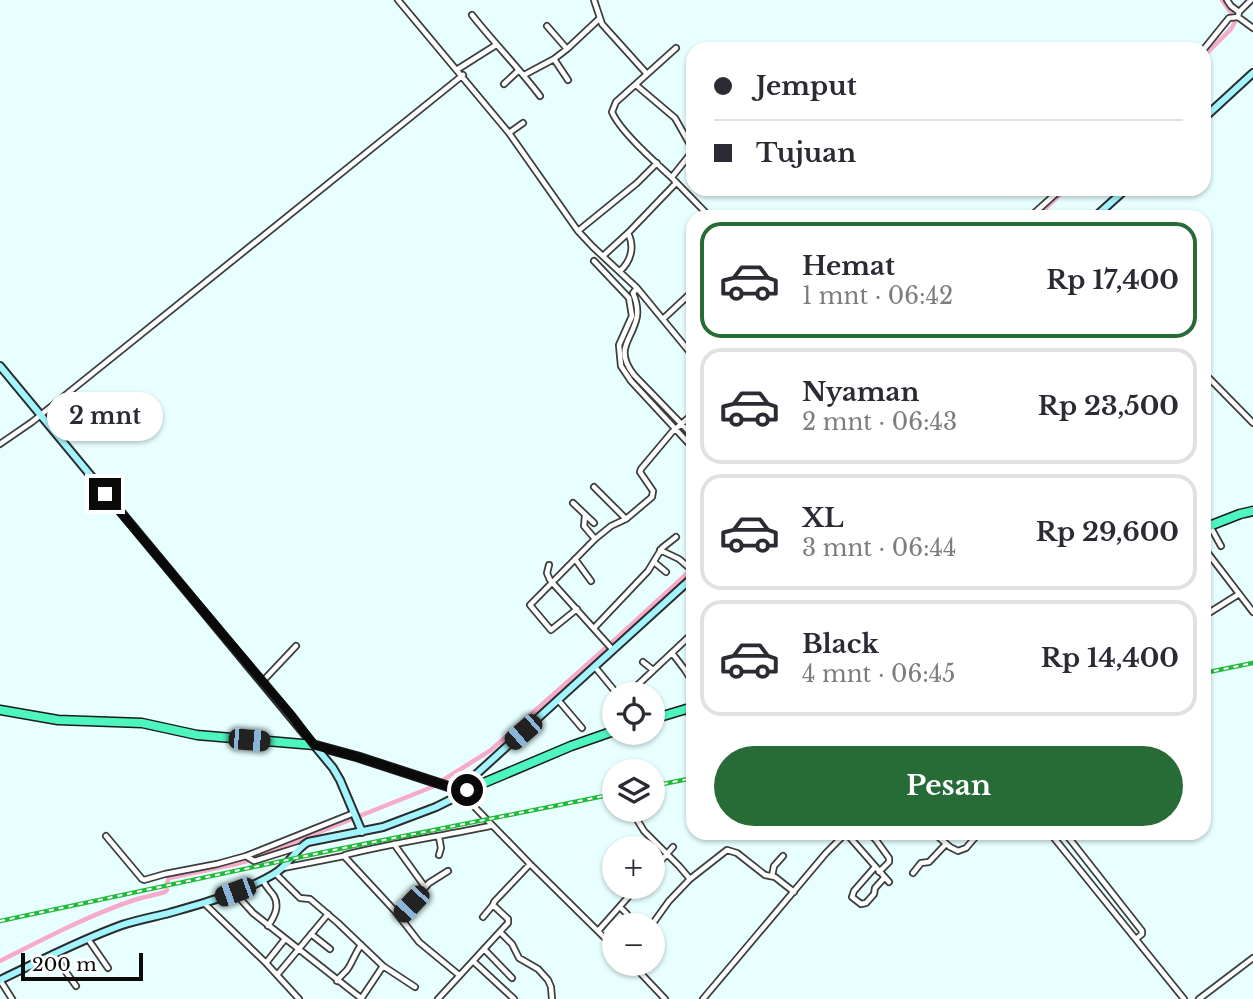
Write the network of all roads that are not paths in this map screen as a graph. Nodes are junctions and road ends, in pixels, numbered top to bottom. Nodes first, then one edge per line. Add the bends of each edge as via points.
1 (398, 0) edge
2 (594, 0) edge
3 (1227, 0) edge
4 (1251, 0) edge
5 (472, 15) dead end
6 (1236, 16) junction
7 (599, 19) junction
8 (547, 26) dead end
9 (1253, 28) edge
10 (1211, 42) edge
11 (496, 45) junction
12 (676, 48) dead end
13 (567, 49) junction
14 (554, 60) junction
15 (458, 69) junction
16 (519, 70) junction
17 (1253, 73) edge
18 (647, 74) junction
19 (463, 75) junction
20 (524, 75) junction
21 (569, 80) dead end
22 (504, 83) dead end
23 (636, 85) junction
24 (540, 96) dead end
25 (1211, 112) edge
26 (523, 123) dead end
27 (509, 133) junction
28 (686, 138) edge
29 (686, 161) edge
30 (657, 163) junction
31 (673, 179) junction
32 (686, 192) edge
33 (690, 196) edge
34 (1053, 196) edge
35 (1118, 196) edge
36 (703, 210) edge
37 (1038, 210) edge
38 (1103, 210) edge
39 (579, 231) junction
40 (628, 233) junction
41 (603, 256) junction
42 (594, 261) dead end
43 (620, 271) junction
44 (633, 292) junction
45 (686, 298) edge
46 (663, 319) junction
47 (686, 347) edge
48 (624, 365) junction
49 (0, 366) edge
50 (1211, 380) edge
51 (654, 396) junction
52 (649, 401) junction
53 (40, 415) junction
54 (686, 420) edge
55 (1253, 423) edge
56 (681, 424) junction
57 (675, 429) junction
58 (686, 429) edge
59 (686, 441) edge
60 (0, 444) edge
61 (594, 487) dead end
62 (573, 503) dead end
63 (1253, 511) edge
64 (585, 516) junction
65 (626, 519) junction
66 (594, 523) dead end
67 (1211, 525) edge
68 (1211, 532) edge
69 (676, 537) dead end
70 (595, 540) junction
71 (1221, 546) dead end
72 (660, 550) junction
73 (1211, 557) edge
74 (575, 559) junction
75 (654, 562) junction
76 (549, 565) dead end
77 (686, 565) edge
78 (666, 572) dead end
79 (592, 581) dead end
80 (552, 582) junction
81 (686, 583) edge
82 (1240, 594) junction
83 (577, 609) junction
84 (1211, 612) edge
85 (1253, 612) edge
86 (594, 628) junction
87 (686, 640) edge
88 (296, 646) dead end
89 (613, 649) junction
90 (672, 653) junction
91 (643, 662) dead end
92 (596, 667) junction
93 (653, 670) junction
94 (686, 672) edge
95 (262, 682) junction
96 (608, 682) edge
97 (640, 682) edge
98 (559, 701) junction
99 (686, 709) edge
100 (0, 710) edge
101 (665, 715) edge
102 (582, 728) dead end
103 (602, 735) edge
104 (314, 745) junction
105 (463, 791) junction
106 (356, 817) junction
107 (638, 822) edge
108 (491, 825) junction
109 (362, 832) junction
110 (106, 836) dead end
111 (439, 837) junction
112 (839, 840) edge
113 (852, 840) edge
114 (875, 840) edge
115 (942, 840) edge
116 (972, 840) edge
117 (1070, 840) edge
118 (1058, 842) edge
119 (394, 844) junction
120 (946, 844) junction
121 (300, 846) junction
122 (1075, 846) junction
123 (673, 847) dead end
124 (1067, 853) junction
125 (667, 854) junction
126 (439, 855) dead end
127 (344, 856) junction
128 (665, 856) edge
129 (783, 856) dead end
130 (248, 858) junction
131 (530, 864) junction
132 (283, 868) junction
133 (877, 870) junction
134 (448, 871) dead end
135 (913, 873) dead end
136 (276, 874) junction
137 (772, 876) junction
138 (263, 879) junction
139 (690, 879) junction
140 (425, 887) junction
141 (794, 891) junction
142 (235, 892) junction
143 (627, 899) edge
144 (205, 903) junction
145 (493, 905) junction
146 (620, 907) junction
147 (626, 913) edge
148 (661, 913) edge
149 (328, 914) junction
150 (400, 916) junction
151 (483, 917) dead end
152 (268, 926) junction
153 (598, 931) junction
154 (500, 932) junction
155 (311, 934) junction
156 (602, 935) edge
157 (88, 939) junction
158 (285, 939) junction
159 (1136, 939) junction
160 (361, 945) junction
161 (330, 948) dead end
162 (484, 949) junction
163 (298, 950) junction
164 (53, 954) junction
165 (1253, 958) edge
166 (472, 961) junction
167 (266, 963) junction
168 (383, 966) junction
169 (108, 968) dead end
170 (277, 975) junction
171 (459, 975) junction
172 (644, 976) edge
173 (512, 978) dead end
174 (0, 980) edge
175 (337, 981) junction
176 (76, 986) dead end
177 (415, 987) dead end
178 (12, 999) edge
179 (299, 999) edge
180 (361, 999) edge
181 (438, 999) edge
182 (514, 999) edge
183 (552, 999) edge
184 (666, 999) edge
185 (703, 999) edge
186 (1184, 999) edge
187 (1199, 999) edge

1 - 15 street
2 - 7 street
3 - 6 street
4 - 6 street
5 - 11 street
6 - 9 street
6 - 10 street
7 - 13 street
7 - 18 street
8 - 13 street
11 - 15 street
11 - 16 street
12 - 18 street
13 - 14 street
14 - 20 street
14 - 21 street
15 - 19 street
16 - 20 street
16 - 22 street
17 - 25 street
18 - 23 street
19 - 27 street
19 - 53 street
20 - 24 street
23 - 28 street via 674,118
23 - 30 street via 616,102 613,115
26 - 27 street
27 - 39 street
29 - 31 street
30 - 31 street
30 - 39 street
31 - 32 street
31 - 40 street via 671,189
33 - 36 street
34 - 37 street
35 - 38 street
39 - 41 street
40 - 41 street
40 - 43 street via 631,259
41 - 43 street
42 - 44 street
43 - 44 street
44 - 46 street
44 - 48 street via 634,326 623,341
45 - 46 street
46 - 47 street
48 - 51 street
48 - 52 street
49 - 53 street
50 - 55 street
51 - 52 street
51 - 56 street
52 - 57 street
53 - 60 street
53 - 95 street
54 - 56 street
56 - 57 street
56 - 58 street
57 - 59 street
57 - 65 street via 640,470 653,495
61 - 65 street
62 - 64 street
63 - 67 highway
64 - 66 street
64 - 70 street via 584,526
65 - 70 street
68 - 71 street
69 - 72 street
70 - 74 street
72 - 75 street
72 - 77 street
73 - 82 street
74 - 79 street
74 - 80 street
75 - 78 street
75 - 86 street
76 - 80 street
80 - 83 street
80 - 83 street via 530,605 550,629
81 - 89 street
82 - 84 street
82 - 85 street
83 - 86 street
86 - 89 street
87 - 90 street
88 - 95 street
89 - 92 street
90 - 93 street
90 - 94 street
91 - 93 street
92 - 96 street
92 - 98 street
93 - 97 street
95 - 104 street
98 - 102 street
98 - 105 street
99 - 101 highway
100 - 104 highway via 58,720 142,723 197,735
103 - 105 highway
104 - 105 highway
104 - 106 street via 337,773
105 - 108 street
105 - 109 street via 411,817
106 - 109 street
106 - 130 street
107 - 125 street
108 - 111 street
108 - 131 street
109 - 121 street
110 - 130 street via 143,880
111 - 119 street
111 - 126 street
112 - 141 street
113 - 133 street
114 - 133 street via 889,858
115 - 120 street
116 - 120 street via 961,850
117 - 122 street
118 - 124 street
119 - 127 street
119 - 140 street
120 - 135 street
121 - 130 street
121 - 132 street
122 - 124 street
122 - 159 street via 1142,931
123 - 125 street
124 - 159 street
125 - 128 street
125 - 139 street
127 - 132 street
127 - 150 street
129 - 137 street
131 - 145 street
131 - 153 street
132 - 136 street
133 - 133 street via 854,891 852,897 861,904 887,880
134 - 140 street
136 - 138 street
136 - 149 street via 300,898 309,899
137 - 139 street via 727,850
137 - 141 street
138 - 142 street
138 - 152 street via 276,906
139 - 148 street
140 - 150 street
141 - 185 street
142 - 144 street
142 - 152 street
143 - 146 street
144 - 157 street
144 - 167 street
145 - 151 street
145 - 154 street via 508,919
146 - 147 street
146 - 153 street
149 - 155 street
149 - 160 street
150 - 171 street via 419,942
152 - 158 street
153 - 156 street
154 - 162 street
154 - 183 street via 519,958 546,977
155 - 161 street
155 - 163 street
157 - 164 street
157 - 169 street
158 - 163 street
158 - 167 street
159 - 186 street
160 - 168 street
160 - 175 street
162 - 166 street
162 - 173 street
163 - 170 street
163 - 175 street
164 - 174 street
164 - 176 street
165 - 187 street
166 - 171 street
166 - 182 street
167 - 170 street
168 - 177 street
168 - 180 street
170 - 179 street
171 - 181 street
172 - 184 street
174 - 178 street
175 - 180 street

